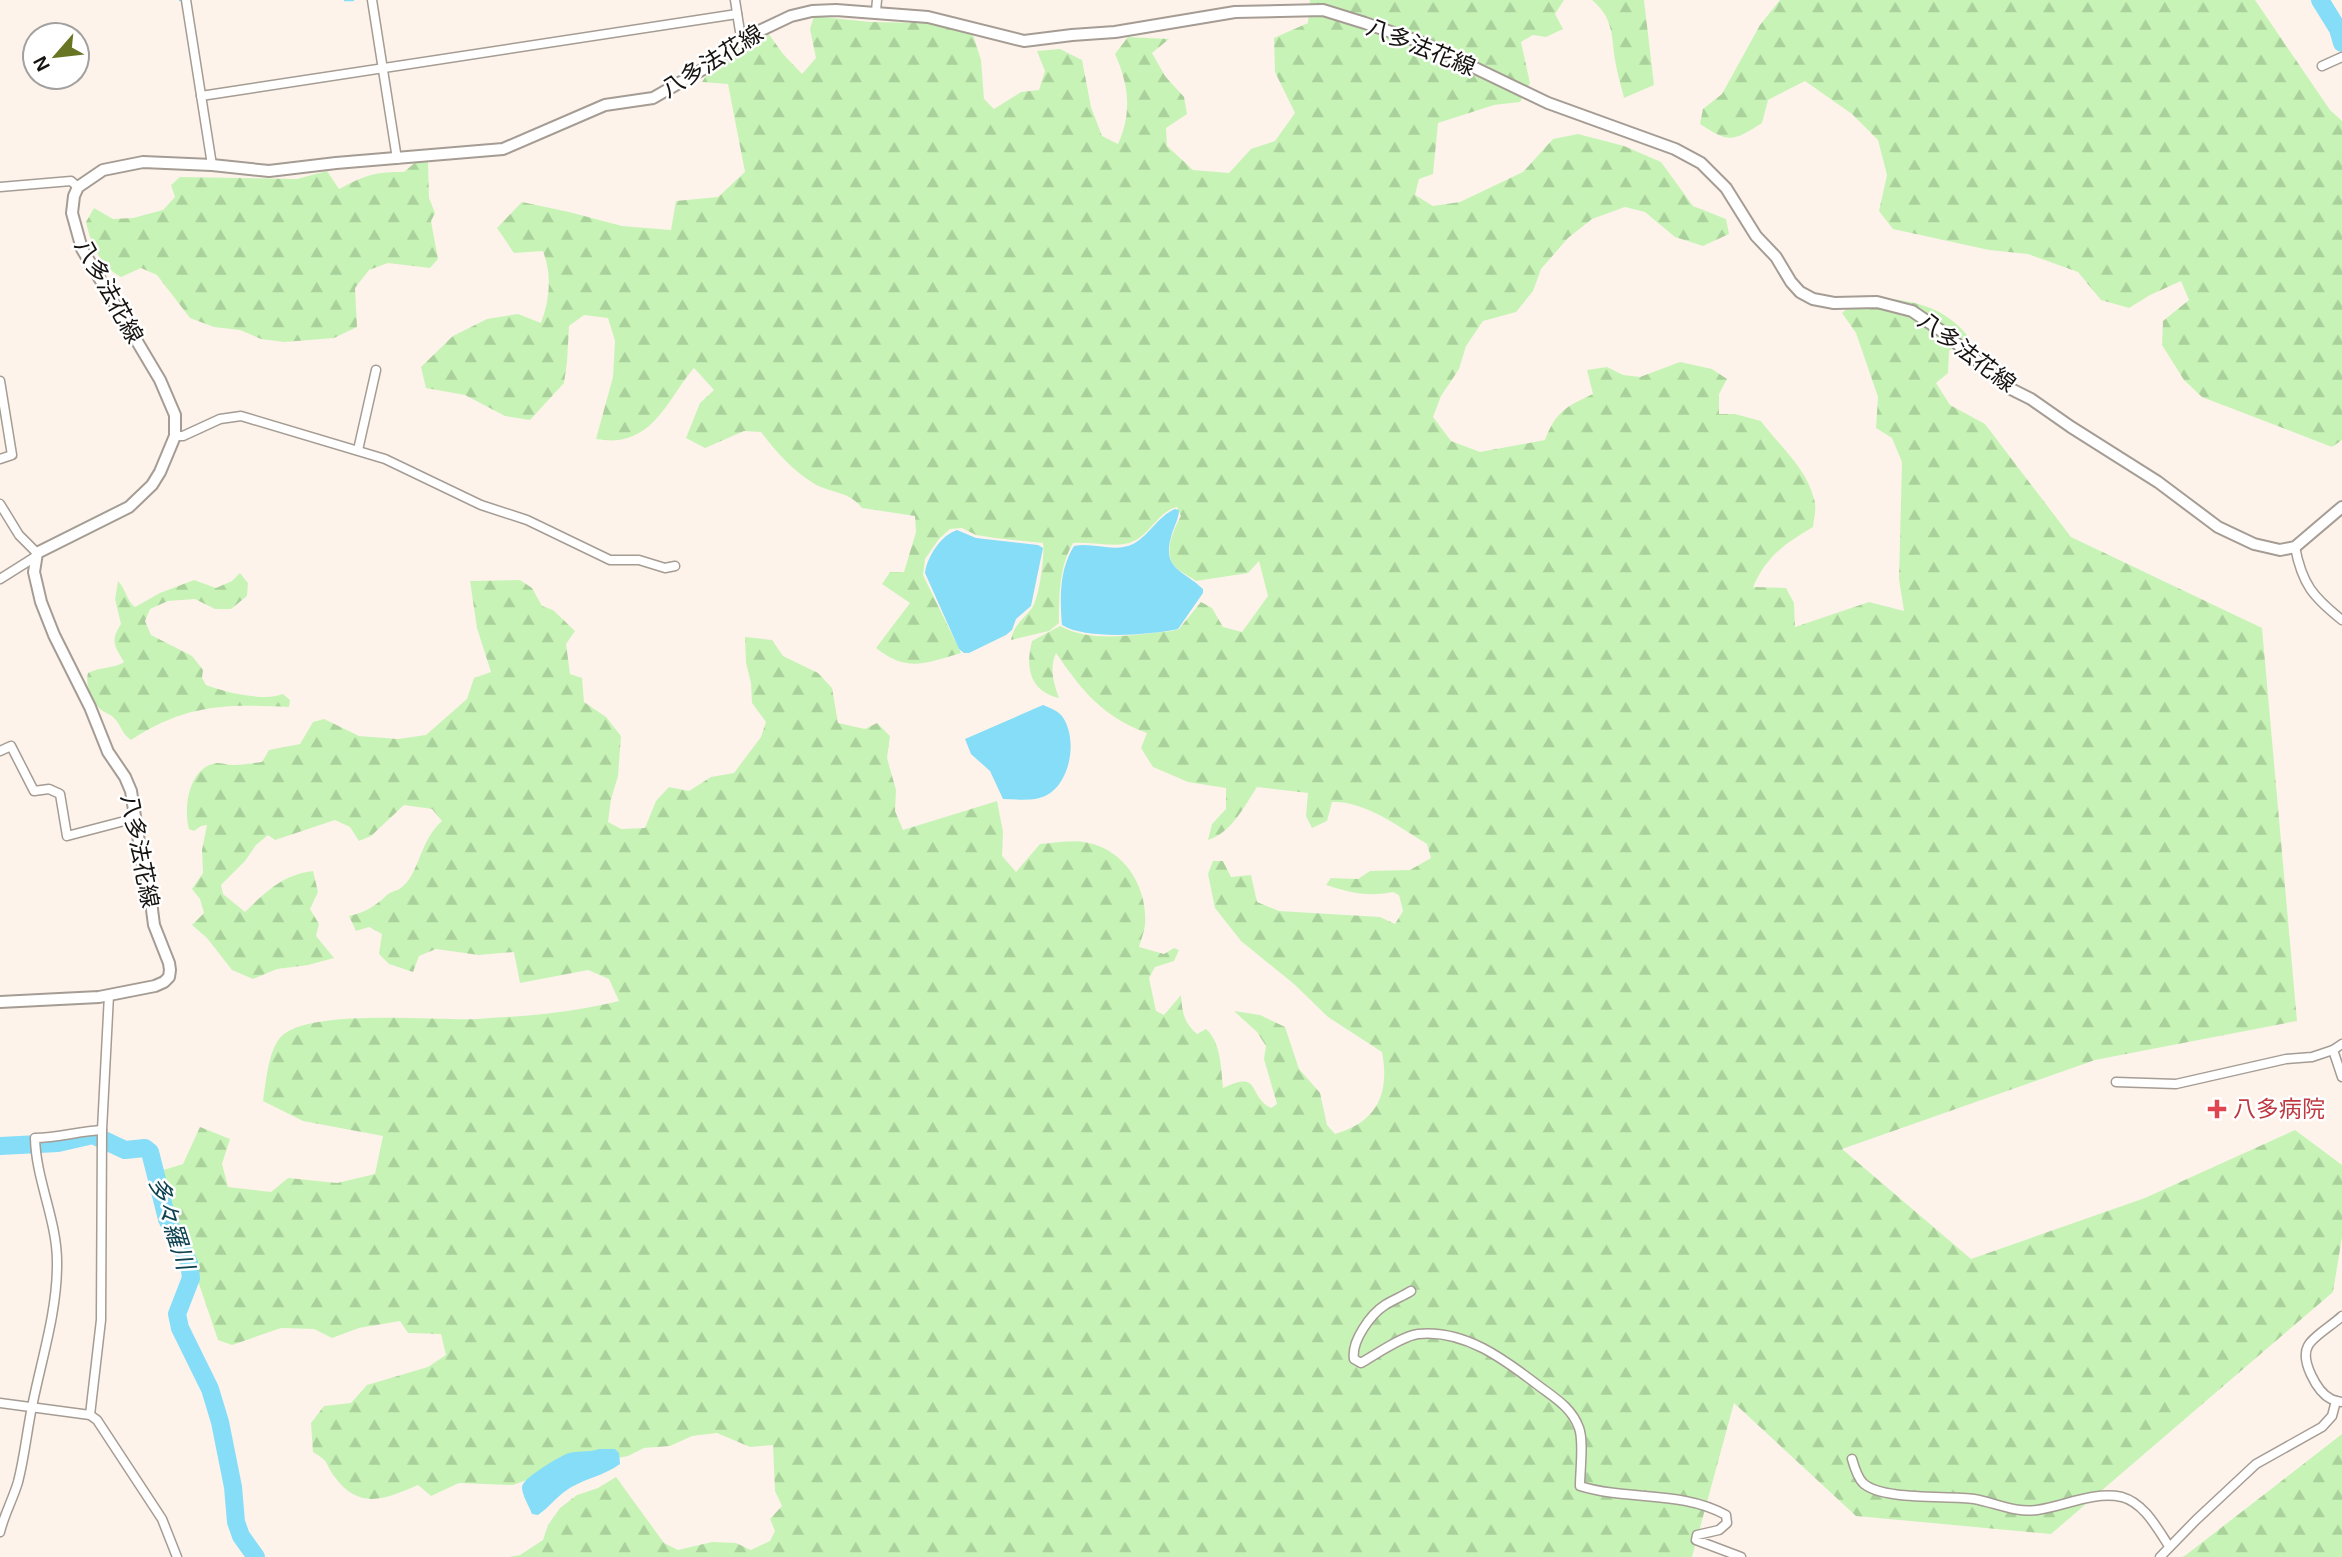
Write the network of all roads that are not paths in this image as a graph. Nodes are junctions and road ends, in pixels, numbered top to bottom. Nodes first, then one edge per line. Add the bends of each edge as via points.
1 (372, 0) edge
2 (735, 0) edge
3 (186, 1) edge
4 (1324, 5) edge
5 (876, 6) edge
6 (737, 14) junction
7 (741, 38) junction
8 (2342, 57) edge
9 (2322, 66) dead end
10 (382, 69) junction
11 (201, 96) junction
12 (397, 159) junction
13 (212, 165) junction
14 (0, 187) edge
15 (78, 187) junction
16 (376, 370) dead end
17 (0, 381) edge
18 (174, 436) junction
19 (358, 450) junction
20 (0, 459) edge
21 (0, 504) edge
22 (2342, 507) edge
23 (2295, 547) junction
24 (36, 555) junction
25 (675, 566) dead end
26 (0, 579) edge
27 (2342, 620) edge
28 (0, 751) edge
29 (135, 818) junction
30 (109, 995) junction
31 (0, 1002) edge
32 (2342, 1044) edge
33 (2333, 1050) junction
34 (2342, 1077) edge
35 (2116, 1082) dead end
36 (102, 1132) junction
37 (1411, 1292) dead end
38 (2342, 1316) edge
39 (2339, 1401) edge
40 (0, 1403) edge
41 (32, 1408) junction
42 (90, 1415) junction
43 (1852, 1459) dead end
44 (0, 1532) edge
45 (2169, 1546) junction
46 (177, 1557) edge
47 (1741, 1557) edge
48 (2160, 1557) edge

1 - 10 street
2 - 6 street
3 - 11 street
4 - 5 main road, 八多法花線 via 1235,12 1024,41
4 - 23 main road, 八多法花線 via 1423,43 1548,103 1675,149 1701,163 1726,188 1800,292 1833,303 1877,302 1912,310 2011,389 2158,482 2218,527 2254,544 2280,550
5 - 7 main road, 八多法花線 via 811,11
6 - 7 street
6 - 10 street
7 - 12 main road, 八多法花線 via 707,67 653,98 605,106 503,149
8 - 9 street
10 - 11 street
10 - 12 street
11 - 13 street
12 - 13 main road, 八多法花線 via 269,171
13 - 15 main road, 八多法花線 via 143,162 103,170
14 - 15 street via 71,181
15 - 18 main road, 八多法花線 via 72,213 82,249 160,380 175,415
16 - 19 street
17 - 20 street via 12,455
18 - 19 street via 241,416
18 - 24 main road via 152,485 142,496
19 - 25 street via 610,559
21 - 24 street
22 - 23 main road
23 - 27 street via 2299,571 2309,589
24 - 26 street
24 - 29 main road, 八多法花線 via 34,572 41,602 108,752 125,777
28 - 29 street via 11,746 34,791 49,789 60,794 67,836
29 - 30 main road, 八多法花線 via 154,925 169,963 169,976 155,986
30 - 31 main road, 八多法花線
30 - 36 street
32 - 33 street
33 - 34 street
33 - 35 street via 2176,1084
36 - 41 street via 35,1138 58,1263
36 - 42 street via 101,1320
37 - 47 street via 1383,1306 1363,1330 1354,1359 1361,1363 1414,1335 1433,1334 1454,1337 1497,1356 1571,1411 1580,1430 1580,1486 1602,1493 1710,1506 1726,1516 1727,1523 1719,1530 1697,1535 1696,1540
38 - 39 street via 2309,1343 2304,1357 2320,1389
39 - 45 street via 2322,1427 2256,1464
40 - 41 street
41 - 42 street
41 - 44 street via 27,1446
42 - 46 street via 162,1519
43 - 45 street via 1863,1483 1879,1490 1973,1499 2015,1510 2036,1510 2102,1495 2124,1497 2151,1519
45 - 48 street

